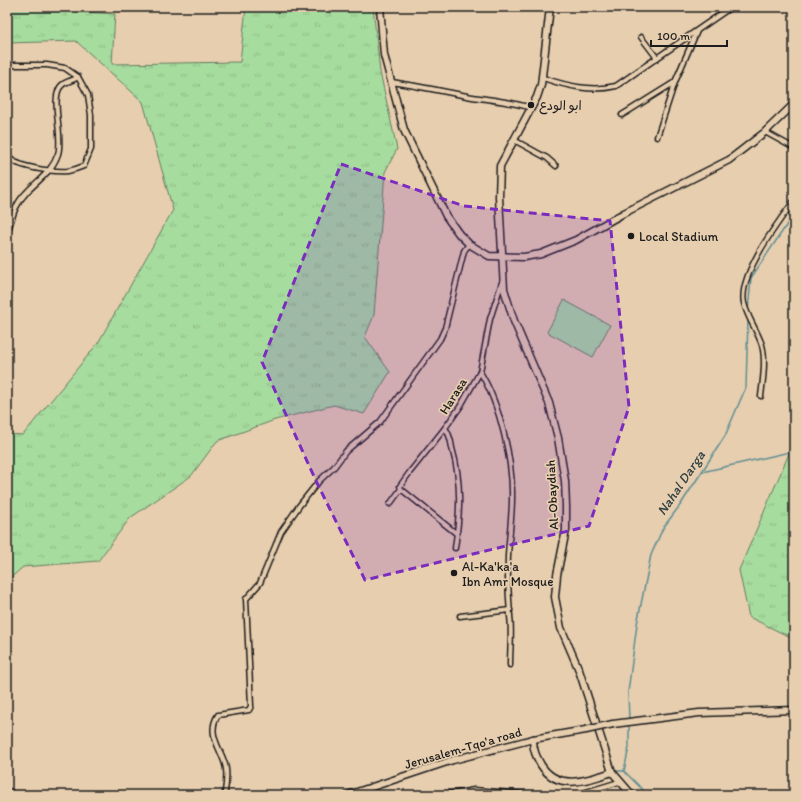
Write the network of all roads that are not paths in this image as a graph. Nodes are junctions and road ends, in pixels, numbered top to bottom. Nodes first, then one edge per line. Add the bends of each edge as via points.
1 (380, 7) edge
2 (550, 7) edge
3 (731, 7) edge
4 (698, 29) junction
5 (641, 37) dead end
6 (658, 58) junction
7 (7, 65) edge
8 (78, 77) junction
9 (543, 78) junction
10 (391, 82) junction
11 (675, 82) junction
12 (794, 104) edge
13 (531, 108) junction
14 (622, 115) dead end
15 (766, 132) junction
16 (658, 137) dead end
17 (514, 140) junction
18 (794, 148) edge
19 (7, 156) edge
20 (556, 166) dead end
21 (50, 170) junction
22 (794, 200) edge
23 (7, 234) edge
24 (469, 244) junction
25 (501, 258) junction
26 (503, 280) junction
27 (480, 372) junction
28 (761, 396) dead end
29 (445, 428) junction
30 (401, 489) junction
31 (390, 504) dead end
32 (457, 534) junction
33 (455, 548) dead end
34 (510, 610) junction
35 (460, 616) dead end
36 (510, 665) dead end
37 (794, 710) edge
38 (533, 739) junction
39 (612, 772) junction
40 (619, 782) junction
41 (7, 791) edge
42 (225, 792) dead end
43 (498, 793) edge
44 (457, 794) edge
45 (13, 795) edge
46 (348, 795) edge
47 (427, 795) edge
48 (535, 795) edge
49 (576, 795) edge
50 (632, 795) edge

1 - 10 main road via 382,42
2 - 9 main road, Al-Obaydiah
3 - 4 street
4 - 6 street
4 - 11 street
5 - 6 street
6 - 9 street via 616,86 603,89 562,85
7 - 8 street via 47,65 65,68
8 - 21 street via 61,85 58,90 56,114 60,143
8 - 21 street via 88,95 91,149 84,166 69,171
9 - 13 main road, Al-Obaydiah
10 - 13 street via 511,101
10 - 24 main road via 404,130 435,196 450,222
11 - 14 street
11 - 16 street
12 - 15 main road
13 - 17 main road, Al-Obaydiah
15 - 18 street
15 - 25 main road via 729,160 576,240 540,254
17 - 20 street via 547,158
17 - 25 main road, Al-Obaydiah via 500,166 498,197
19 - 21 street via 29,167
21 - 23 street via 25,193 14,210
22 - 28 street via 756,256 745,284 743,302 762,344
24 - 25 main road via 489,256
24 - 42 street via 464,251 440,340 380,422 346,451 299,506 281,532 260,583 246,599 251,706 248,710 218,715 214,725 217,747 226,768
25 - 26 main road, Al-Obaydiah
26 - 27 street, Harasa via 490,319
26 - 39 main road, Al-Obaydiah via 507,301 549,403 565,481 566,530 557,575 556,610 579,670
27 - 29 street, Harasa
27 - 34 street via 498,417 510,463
29 - 30 street via 401,484
29 - 32 street, Harasa via 459,480 460,510
30 - 31 street
30 - 32 street
32 - 33 street, Harasa
34 - 35 street
34 - 36 street
37 - 38 main road, Jerusalem-Tqo'a road, bridge via 699,713 613,724
38 - 39 main road via 534,752 545,771 557,780 566,783 582,782
38 - 46 main road, Jerusalem-Tqo'a road via 453,760
39 - 40 main road, Al-Obaydiah
40 - 49 street
40 - 50 main road, Al-Obaydiah
41 - 45 main road
43 - 44 street via 474,790
43 - 48 street
44 - 47 street

